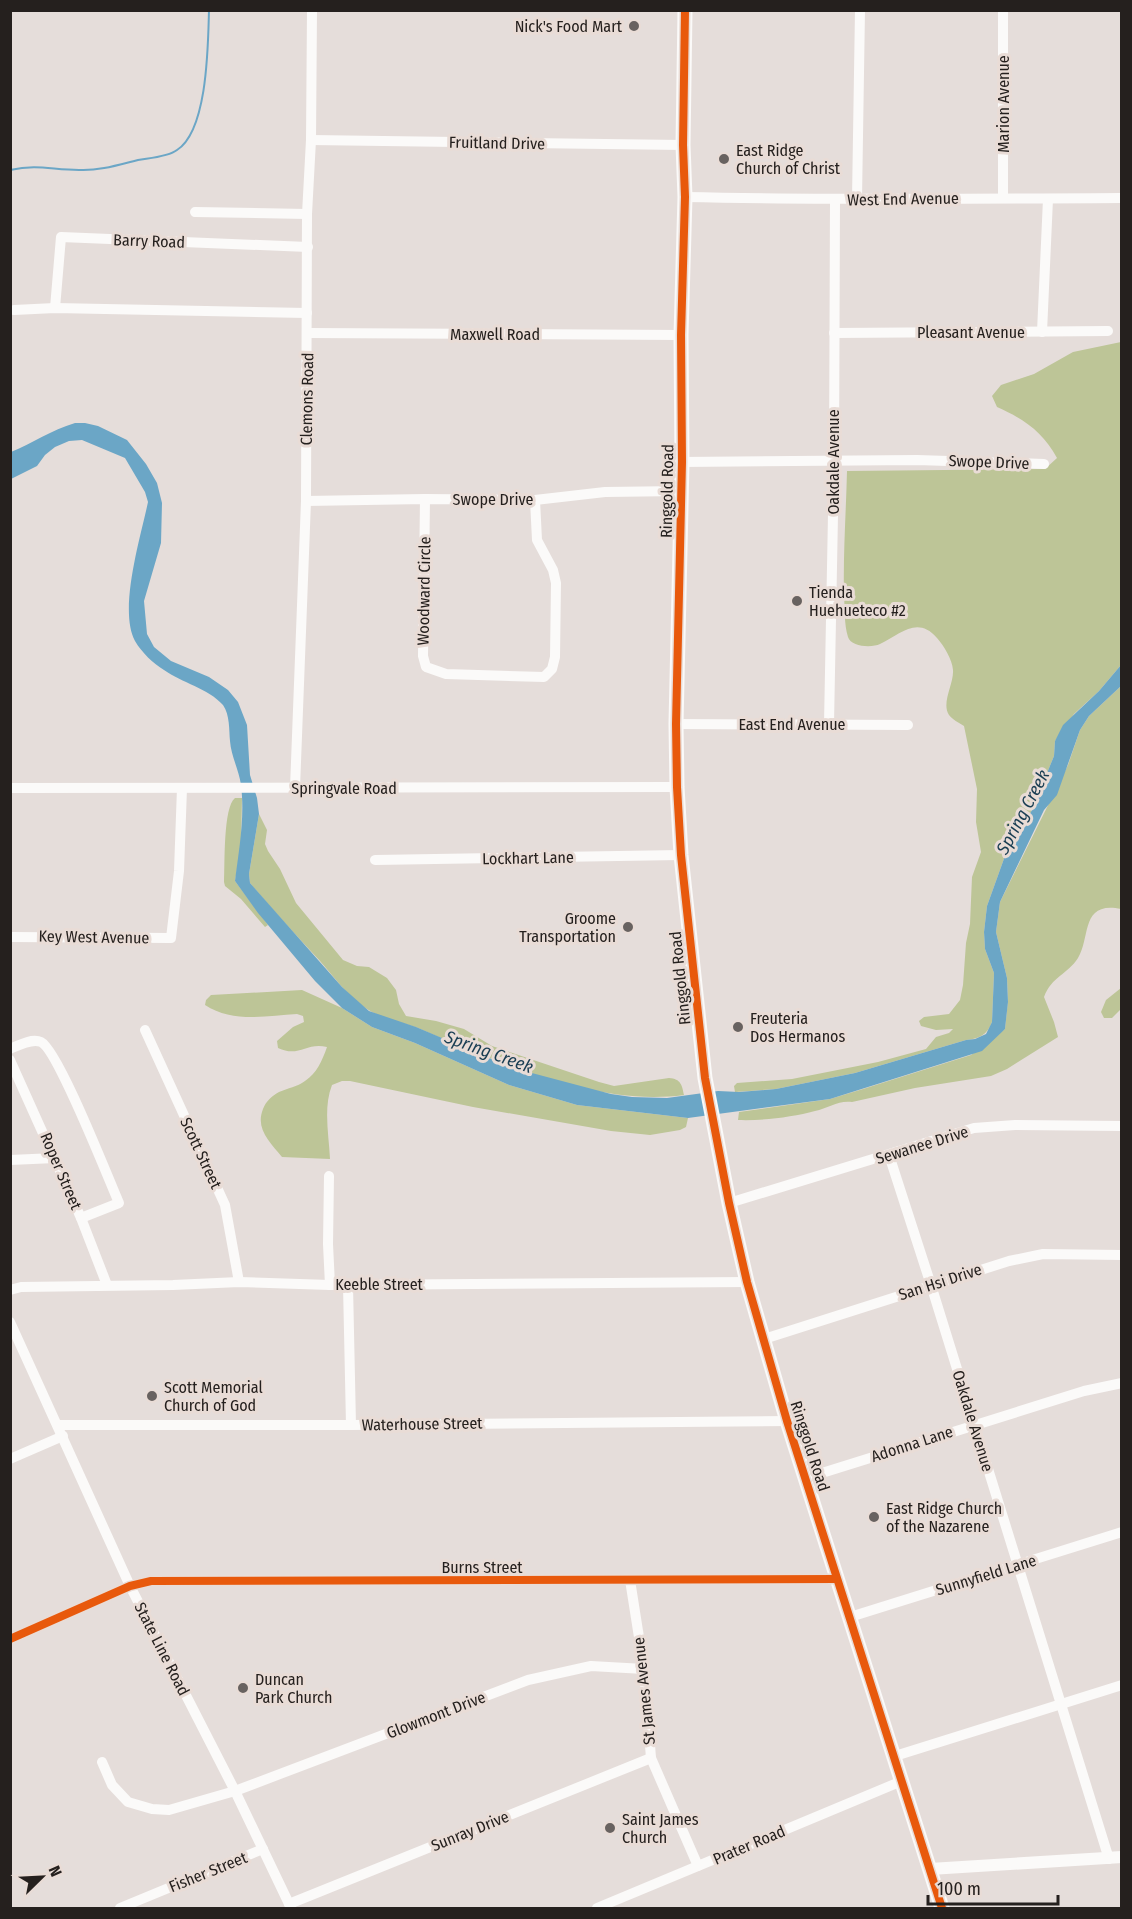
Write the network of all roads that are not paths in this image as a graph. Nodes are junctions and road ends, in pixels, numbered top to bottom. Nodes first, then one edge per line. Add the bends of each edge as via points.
1 (312, 10) edge
2 (685, 10) edge
3 (860, 10) edge
4 (1003, 10) edge
5 (311, 140) junction
6 (683, 145) junction
7 (685, 197) junction
8 (1003, 197) junction
9 (1122, 198) edge
10 (857, 199) junction
11 (1048, 199) junction
12 (835, 200) junction
13 (195, 212) dead end
14 (307, 214) junction
15 (308, 247) junction
16 (55, 309) junction
17 (14, 310) dead end
18 (307, 313) junction
19 (1108, 331) dead end
20 (1042, 332) junction
21 (308, 333) junction
22 (834, 333) junction
23 (681, 335) junction
24 (682, 462) junction
25 (834, 462) junction
26 (1044, 464) dead end
27 (681, 491) junction
28 (425, 499) junction
29 (535, 500) junction
30 (306, 501) junction
31 (676, 724) junction
32 (829, 724) junction
33 (908, 725) dead end
34 (677, 787) junction
35 (10, 788) edge
36 (182, 788) junction
37 (295, 788) junction
38 (681, 855) junction
39 (375, 860) dead end
40 (10, 936) edge
41 (145, 1030) dead end
42 (10, 1049) edge
43 (10, 1060) edge
44 (1122, 1126) edge
45 (46, 1137) junction
46 (889, 1155) junction
47 (55, 1158) junction
48 (32, 1159) junction
49 (10, 1160) edge
50 (329, 1176) dead end
51 (729, 1203) junction
52 (81, 1218) junction
53 (1122, 1255) edge
54 (239, 1282) junction
55 (747, 1282) junction
56 (107, 1285) junction
57 (330, 1285) junction
58 (348, 1285) junction
59 (931, 1285) junction
60 (10, 1290) edge
61 (10, 1322) edge
62 (764, 1339) junction
63 (1122, 1383) edge
64 (787, 1421) junction
65 (58, 1425) junction
66 (351, 1425) junction
67 (974, 1425) junction
68 (63, 1436) junction
69 (10, 1459) edge
70 (806, 1478) junction
71 (1122, 1532) edge
72 (1018, 1565) junction
73 (836, 1579) junction
74 (630, 1580) junction
75 (130, 1586) junction
76 (850, 1617) junction
77 (10, 1639) edge
78 (644, 1669) junction
79 (1122, 1685) edge
80 (1062, 1704) junction
81 (895, 1756) junction
82 (651, 1758) junction
83 (102, 1762) dead end
84 (902, 1781) junction
85 (235, 1791) junction
86 (263, 1850) junction
87 (1115, 1858) edge
88 (698, 1866) junction
89 (930, 1869) junction
90 (623, 1904) edge
91 (290, 1906) edge
92 (120, 1908) edge
93 (597, 1908) edge
94 (942, 1908) edge

1 - 5 street, Clemons Road
2 - 6 main road, Ringgold Road
3 - 10 street
4 - 8 street, Marion Avenue
5 - 6 street, Fruitland Drive
5 - 14 street, Clemons Road
6 - 7 main road, Ringgold Road
7 - 12 street, West End Avenue
7 - 23 main road, Ringgold Road
8 - 10 street, West End Avenue
8 - 11 street, West End Avenue
9 - 11 street, West End Avenue
10 - 12 street, West End Avenue
11 - 20 street
12 - 22 street, Oakdale Avenue
13 - 14 street
14 - 15 street, Clemons Road
15 - 16 street, Barry Road via 61,237
15 - 18 street, Clemons Road
16 - 17 street
16 - 18 street
18 - 21 street, Clemons Road
19 - 20 street, Pleasant Avenue
20 - 22 street, Pleasant Avenue
21 - 23 street, Maxwell Road
21 - 30 street, Clemons Road
22 - 25 street, Oakdale Avenue
23 - 24 main road, Ringgold Road
24 - 25 street, Swope Drive
24 - 27 main road, Ringgold Road
25 - 26 street, Swope Drive
25 - 32 street, Oakdale Avenue
27 - 29 street, Swope Drive via 605,492
27 - 31 main road, Ringgold Road
28 - 29 street, Swope Drive
28 - 29 street, Woodward Circle via 426,668 446,674 544,677 552,669 555,657 556,583 537,540
28 - 30 street, Swope Drive
30 - 37 street, Clemons Road
31 - 32 street, East End Avenue
31 - 34 main road, Ringgold Road
32 - 33 street, East End Avenue
34 - 37 street, Springvale Road
34 - 38 main road, Ringgold Road
35 - 36 street, Springvale Road
36 - 37 street, Springvale Road
36 - 40 street, Key West Avenue via 179,872 171,938
38 - 39 street, Lockhart Lane
38 - 51 main road, Ringgold Road via 705,1078
41 - 54 street, Scott Street via 225,1205
42 - 52 street via 36,1040 44,1043 73,1096 119,1203
43 - 45 street, Roper Street
44 - 46 street, Sewanee Drive via 974,1128
45 - 47 street, Roper Street
45 - 48 street
46 - 51 street, Sewanee Drive
46 - 59 street, Oakdale Avenue
47 - 48 street
47 - 52 street, Roper Street
48 - 49 street
50 - 57 street
51 - 55 main road, Ringgold Road
52 - 56 street, Roper Street
53 - 59 street, San Hsi Drive via 1043,1254
54 - 56 street, Keeble Street
54 - 57 street, Keeble Street
55 - 58 street, Keeble Street
55 - 62 main road, Ringgold Road
56 - 60 street, Keeble Street
57 - 58 street, Keeble Street
58 - 66 street
59 - 62 street, San Hsi Drive
59 - 67 street, Oakdale Avenue
61 - 65 street, State Line Road
62 - 64 main road, Ringgold Road
63 - 67 street, Adonna Lane
64 - 66 street, Waterhouse Street
64 - 70 main road, Ringgold Road
65 - 66 street, Waterhouse Street
65 - 68 street, State Line Road
67 - 70 street, Adonna Lane
67 - 72 street, Oakdale Avenue
68 - 69 street
68 - 75 street, State Line Road
70 - 73 main road, Ringgold Road
71 - 72 street, Sunnyfield Lane
72 - 76 street, Sunnyfield Lane
72 - 80 street, Oakdale Avenue
73 - 74 street, Burns Street
73 - 76 main road, Ringgold Road
74 - 75 street, Burns Street via 151,1581
74 - 78 street, St James Avenue
75 - 77 street, Burns Street
75 - 85 street, State Line Road
76 - 81 main road, Ringgold Road
78 - 82 street, St James Avenue
78 - 85 street, Glowmont Drive via 591,1666 528,1680
79 - 80 street
80 - 81 street
80 - 87 street, Oakdale Avenue
81 - 84 main road, Ringgold Road
82 - 88 street, St James Avenue
82 - 91 street, Sunray Drive
83 - 85 street, Glowmont Drive via 112,1785 128,1802 152,1809 169,1810
84 - 88 street, Prater Road
84 - 89 main road, Ringgold Road
85 - 86 street, State Line Road
86 - 91 street, State Line Road
86 - 92 street, Fisher Street
87 - 89 street
88 - 90 street, Prater Road
89 - 94 main road, Ringgold Road
90 - 93 street, Prater Road

